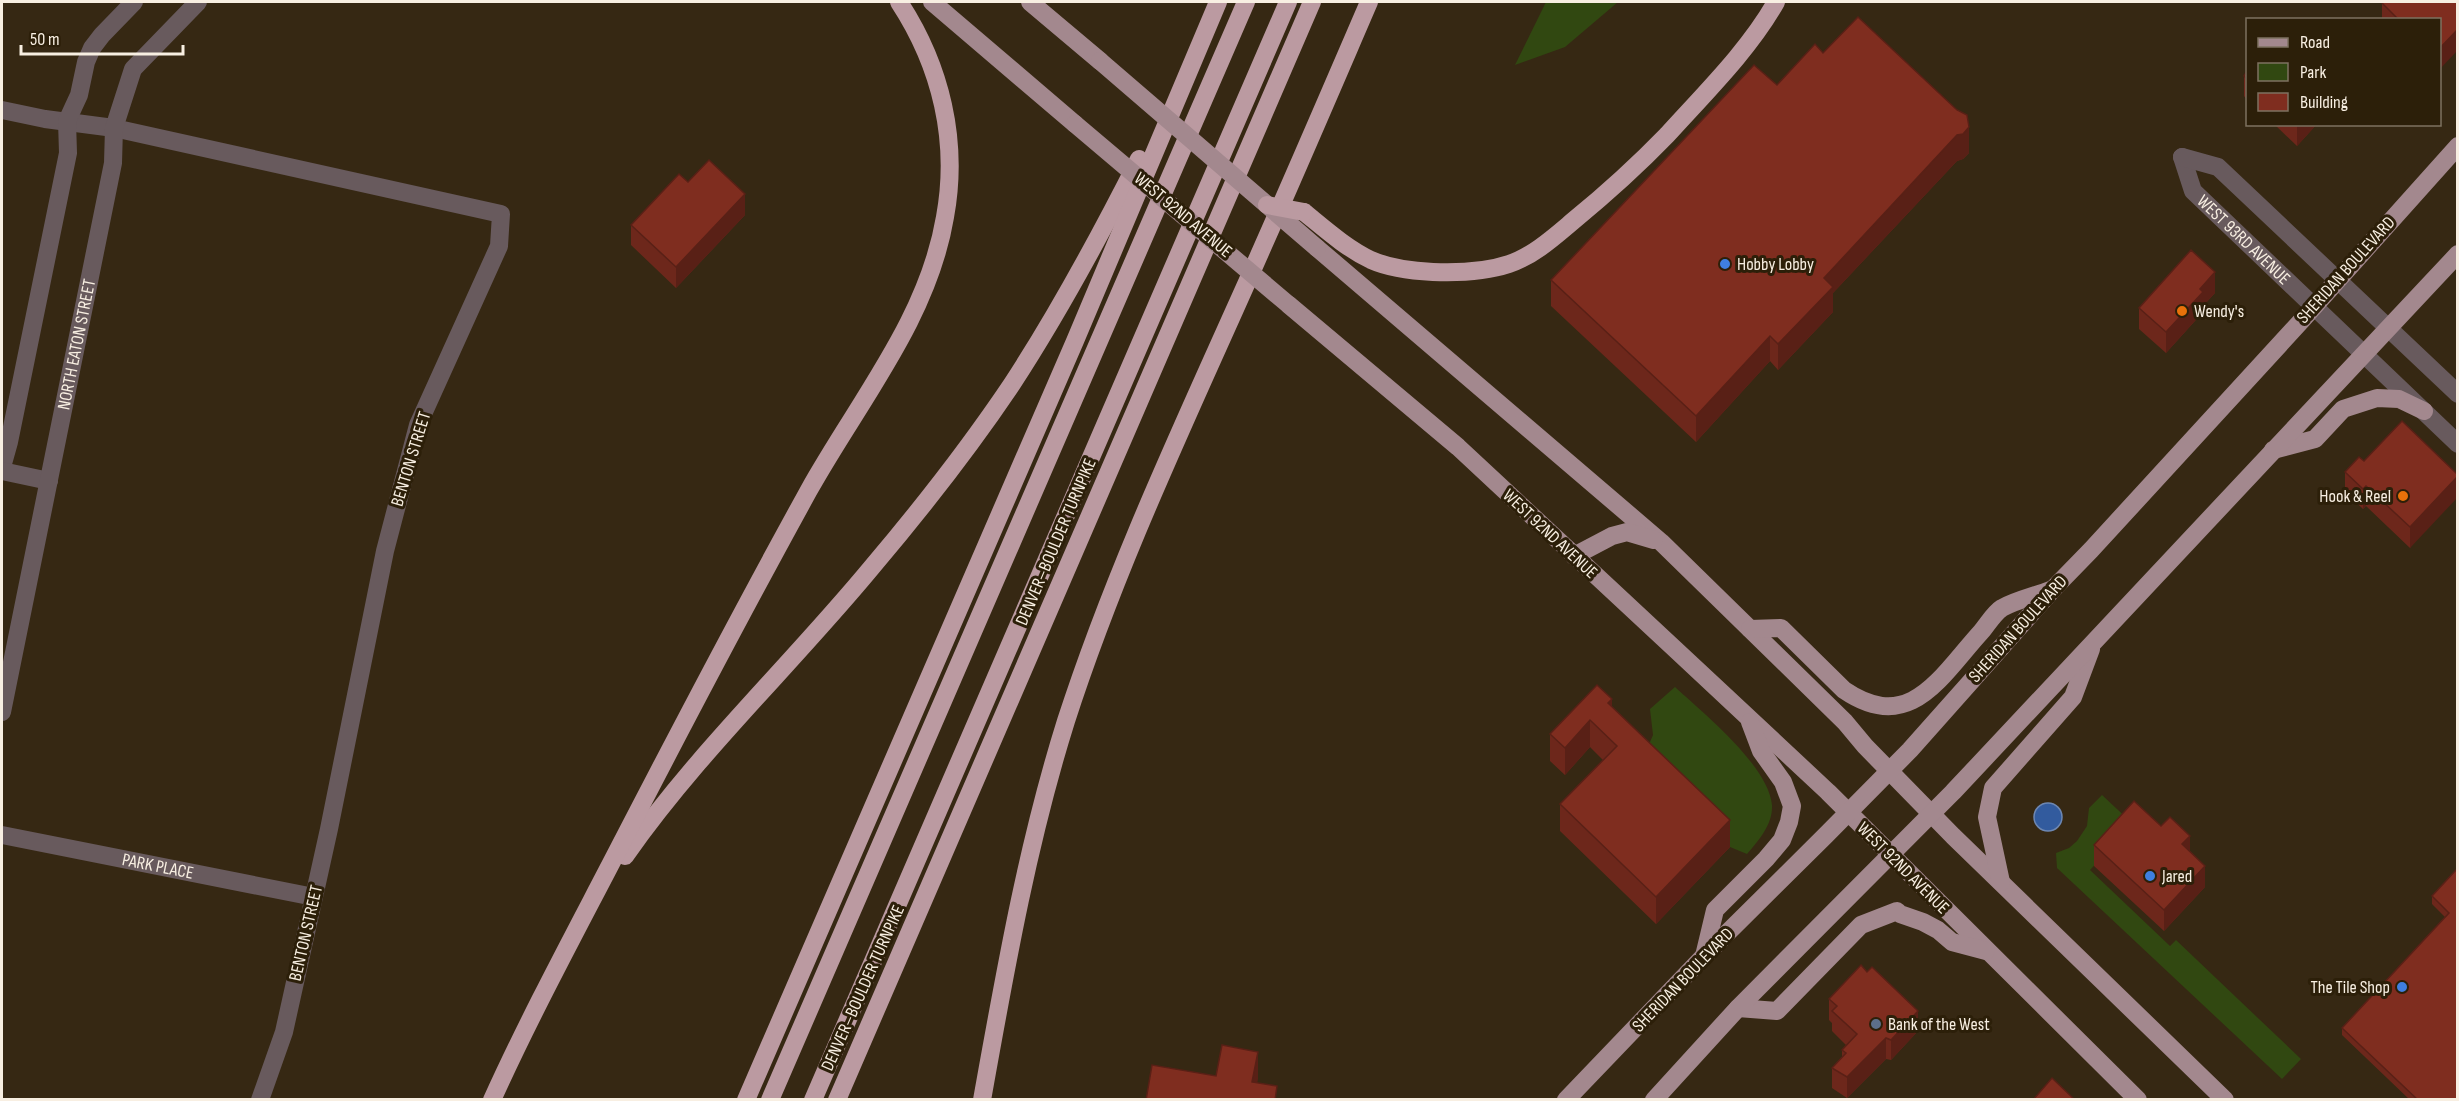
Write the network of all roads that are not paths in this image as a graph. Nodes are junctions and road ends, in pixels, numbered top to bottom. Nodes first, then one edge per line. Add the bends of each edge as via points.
1 (134, 2) edge
2 (198, 2) edge
3 (899, 2) edge
4 (932, 2) edge
5 (1030, 2) edge
6 (1218, 2) edge
7 (1246, 2) edge
8 (1288, 2) edge
9 (1312, 2) edge
10 (1369, 2) edge
11 (1776, 2) edge
12 (1207, 27) junction
13 (2, 110) edge
14 (67, 122) junction
15 (114, 128) junction
16 (2457, 146) edge
17 (1267, 205) junction
18 (2457, 254) edge
19 (2338, 280) junction
20 (2314, 307) junction
21 (2388, 328) junction
22 (2364, 354) junction
23 (2457, 394) edge
24 (2424, 411) junction
25 (2457, 444) edge
26 (2272, 450) junction
27 (2, 469) edge
28 (49, 481) junction
29 (1661, 542) junction
30 (1574, 556) junction
31 (2054, 588) junction
32 (1750, 628) junction
33 (2094, 641) junction
34 (2, 712) edge
35 (1748, 717) junction
36 (1889, 770) junction
37 (1848, 813) junction
38 (1931, 813) junction
39 (2, 835) edge
40 (1890, 855) junction
41 (2001, 882) junction
42 (314, 897) junction
43 (1988, 951) junction
44 (1704, 956) junction
45 (553, 975) junction
46 (1738, 1008) junction
47 (260, 1100) edge
48 (492, 1100) edge
49 (746, 1100) edge
50 (770, 1100) edge
51 (813, 1100) edge
52 (837, 1100) edge
53 (982, 1100) edge
54 (1566, 1100) edge
55 (1654, 1100) edge
56 (2138, 1100) edge
57 (2225, 1100) edge

1 - 14 street via 92,48
2 - 15 street, NORTH EATON STREET via 133,69
3 - 45 highway via 932,63 948,131 949,189 930,278 908,323 805,498
4 - 30 main road, WEST 92ND AVENUE, bridge via 1458,447
5 - 17 main road, bridge
6 - 12 highway
7 - 50 highway
8 - 51 highway
9 - 52 highway, DENVER–BOULDER TURNPIKE
10 - 53 highway via 1164,466 1085,664 1047,785 1023,880
11 - 17 highway, bridge via 1751,39 1647,155 1560,231 1511,264 1450,273 1391,266 1344,244 1304,212
12 - 45 highway via 1081,268 986,422 870,570 722,734 657,813 606,886
12 - 49 highway via 1071,352
13 - 14 street
14 - 15 street
14 - 27 street via 68,153
15 - 28 street, NORTH EATON STREET via 113,163
15 - 42 street, BENTON STREET via 501,214 499,246 418,425 385,551
16 - 19 main road, SHERIDAN BOULEVARD
17 - 29 main road, bridge
18 - 21 main road
19 - 20 main road, SHERIDAN BOULEVARD
19 - 20 street, WEST 93RD AVENUE via 2218,167 2182,157 2193,191
19 - 21 street, WEST 93RD AVENUE
20 - 22 street, WEST 93RD AVENUE
20 - 31 main road, SHERIDAN BOULEVARD
21 - 22 main road
21 - 23 street, WEST 93RD AVENUE
22 - 24 street, WEST 93RD AVENUE
22 - 26 main road
24 - 25 street, WEST 93RD AVENUE
24 - 26 main road via 2398,399 2377,398 2343,409 2315,439
26 - 33 main road
27 - 28 street
28 - 34 street, NORTH EATON STREET
29 - 30 main road via 1628,532
29 - 32 main road
30 - 35 main road, WEST 92ND AVENUE
31 - 32 main road via 2001,609 1926,693 1900,707 1879,707 1856,698 1781,628
31 - 36 main road, SHERIDAN BOULEVARD
32 - 36 main road
33 - 38 main road
33 - 41 main road via 2073,697 1993,788 1987,817
35 - 37 main road, WEST 92ND AVENUE
35 - 44 main road via 1761,751 1783,782 1792,806 1782,840 1715,910
36 - 37 main road, SHERIDAN BOULEVARD
36 - 38 main road
37 - 40 main road, WEST 92ND AVENUE
37 - 44 main road, SHERIDAN BOULEVARD
38 - 40 main road
38 - 41 main road
39 - 42 street, PARK PLACE
40 - 43 main road, WEST 92ND AVENUE
40 - 46 main road
41 - 57 main road
42 - 47 street, BENTON STREET via 284,1032
43 - 46 main road via 1952,942 1938,930 1897,911 1861,925 1777,1011
43 - 56 main road, WEST 92ND AVENUE
44 - 54 main road, SHERIDAN BOULEVARD
45 - 48 highway
46 - 55 main road

